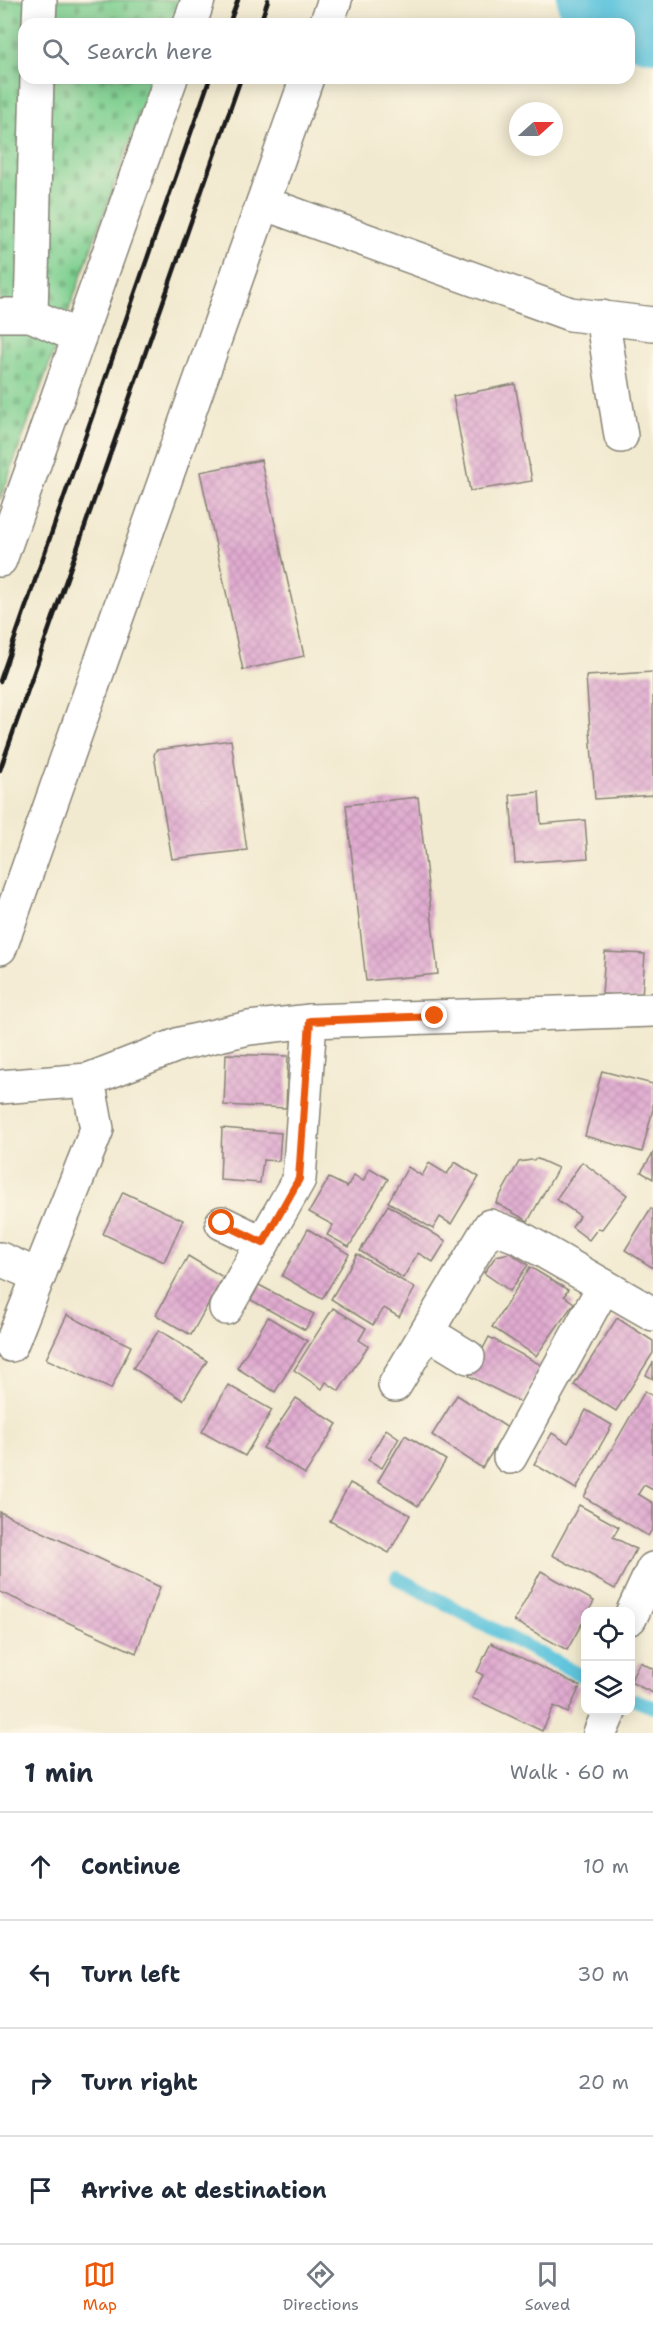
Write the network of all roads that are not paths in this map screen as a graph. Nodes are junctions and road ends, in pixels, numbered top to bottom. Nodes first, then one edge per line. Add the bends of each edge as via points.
1 (40, 0) edge
2 (198, 0) edge
3 (335, 0) edge
4 (39, 18) edge
5 (192, 18) edge
6 (328, 18) edge
7 (37, 84) edge
8 (169, 84) edge
9 (305, 84) edge
10 (263, 203) junction
11 (15, 315) edge
12 (602, 317) junction
13 (653, 324) edge
14 (79, 338) junction
15 (621, 436) dead end
16 (0, 557) edge
17 (0, 948) edge
18 (653, 1010) edge
19 (310, 1021) junction
20 (88, 1080) junction
21 (0, 1088) edge
22 (222, 1223) dead end
23 (263, 1243) junction
24 (0, 1259) edge
25 (39, 1276) junction
26 (604, 1286) junction
27 (226, 1308) dead end
28 (653, 1314) edge
29 (427, 1332) junction
30 (11, 1345) dead end
31 (468, 1357) dead end
32 (395, 1385) dead end
33 (510, 1457) dead end
34 (653, 1569) edge
35 (635, 1607) edge
36 (608, 1715) edge
37 (600, 1733) edge

1 - 4 street
2 - 5 street
3 - 6 street
7 - 11 street
8 - 14 street
9 - 10 street
10 - 12 street via 570,314
10 - 17 street
11 - 14 street
12 - 13 street
12 - 15 street
14 - 16 street
18 - 19 street
19 - 20 street via 249,1028 180,1044
19 - 23 street via 299,1179
20 - 21 street
20 - 25 street via 97,1129
22 - 23 street
23 - 27 street
24 - 25 street
25 - 30 street
26 - 28 street
26 - 29 street via 519,1237 490,1226
26 - 33 street
29 - 31 street
29 - 32 street
34 - 35 street
36 - 37 street

